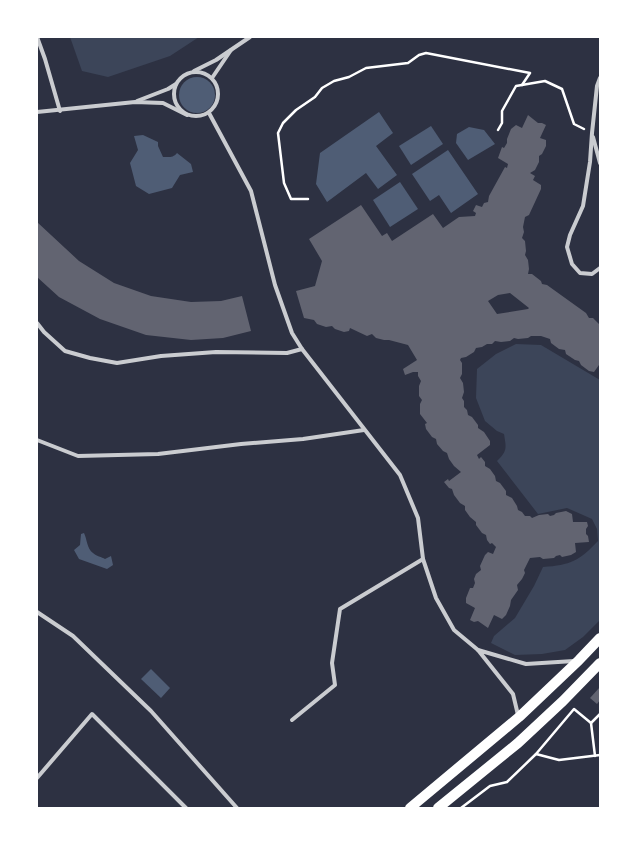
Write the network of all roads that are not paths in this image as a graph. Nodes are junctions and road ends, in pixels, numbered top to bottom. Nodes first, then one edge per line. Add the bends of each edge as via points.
1 (37, 37) edge
2 (250, 37) edge
3 (232, 48) junction
4 (192, 72) junction
5 (212, 78) junction
6 (600, 78) edge
7 (176, 84) junction
8 (135, 102) junction
9 (60, 111) junction
10 (37, 112) edge
11 (209, 113) junction
12 (187, 115) junction
13 (592, 133) junction
14 (600, 163) edge
15 (600, 268) edge
16 (37, 323) edge
17 (302, 349) junction
18 (364, 430) junction
19 (37, 440) edge
20 (423, 559) junction
21 (37, 612) edge
22 (600, 638) edge
23 (478, 650) junction
24 (579, 660) junction
25 (600, 663) edge
26 (519, 717) junction
27 (292, 720) dead end
28 (37, 778) edge
29 (186, 808) edge
30 (236, 808) edge
31 (410, 808) edge
32 (438, 808) edge

1 - 9 street
2 - 3 street
3 - 4 street via 216,60
3 - 5 street
4 - 5 street via 206,74
4 - 7 street via 180,78
5 - 11 street via 216,84 218,100
6 - 13 street
7 - 8 street
7 - 12 street via 173,98 176,106
8 - 9 street
8 - 12 street via 162,103
9 - 10 street
11 - 12 street via 195,117
11 - 17 street via 251,191 275,285 292,333
13 - 14 street
13 - 15 street via 583,206 567,247 572,264 580,273 592,274
16 - 17 street via 65,351 117,363 161,356 216,352 287,353
17 - 18 street
18 - 19 street via 158,454 78,456
18 - 20 street via 400,475 418,518
20 - 23 street via 436,598 454,630
20 - 27 street via 340,609 332,663 335,685
21 - 30 street via 73,636 151,711
22 - 24 main road
23 - 24 street via 526,664
23 - 26 street via 513,694
24 - 26 main road
25 - 32 main road via 518,743
26 - 31 main road
28 - 29 street via 92,714

